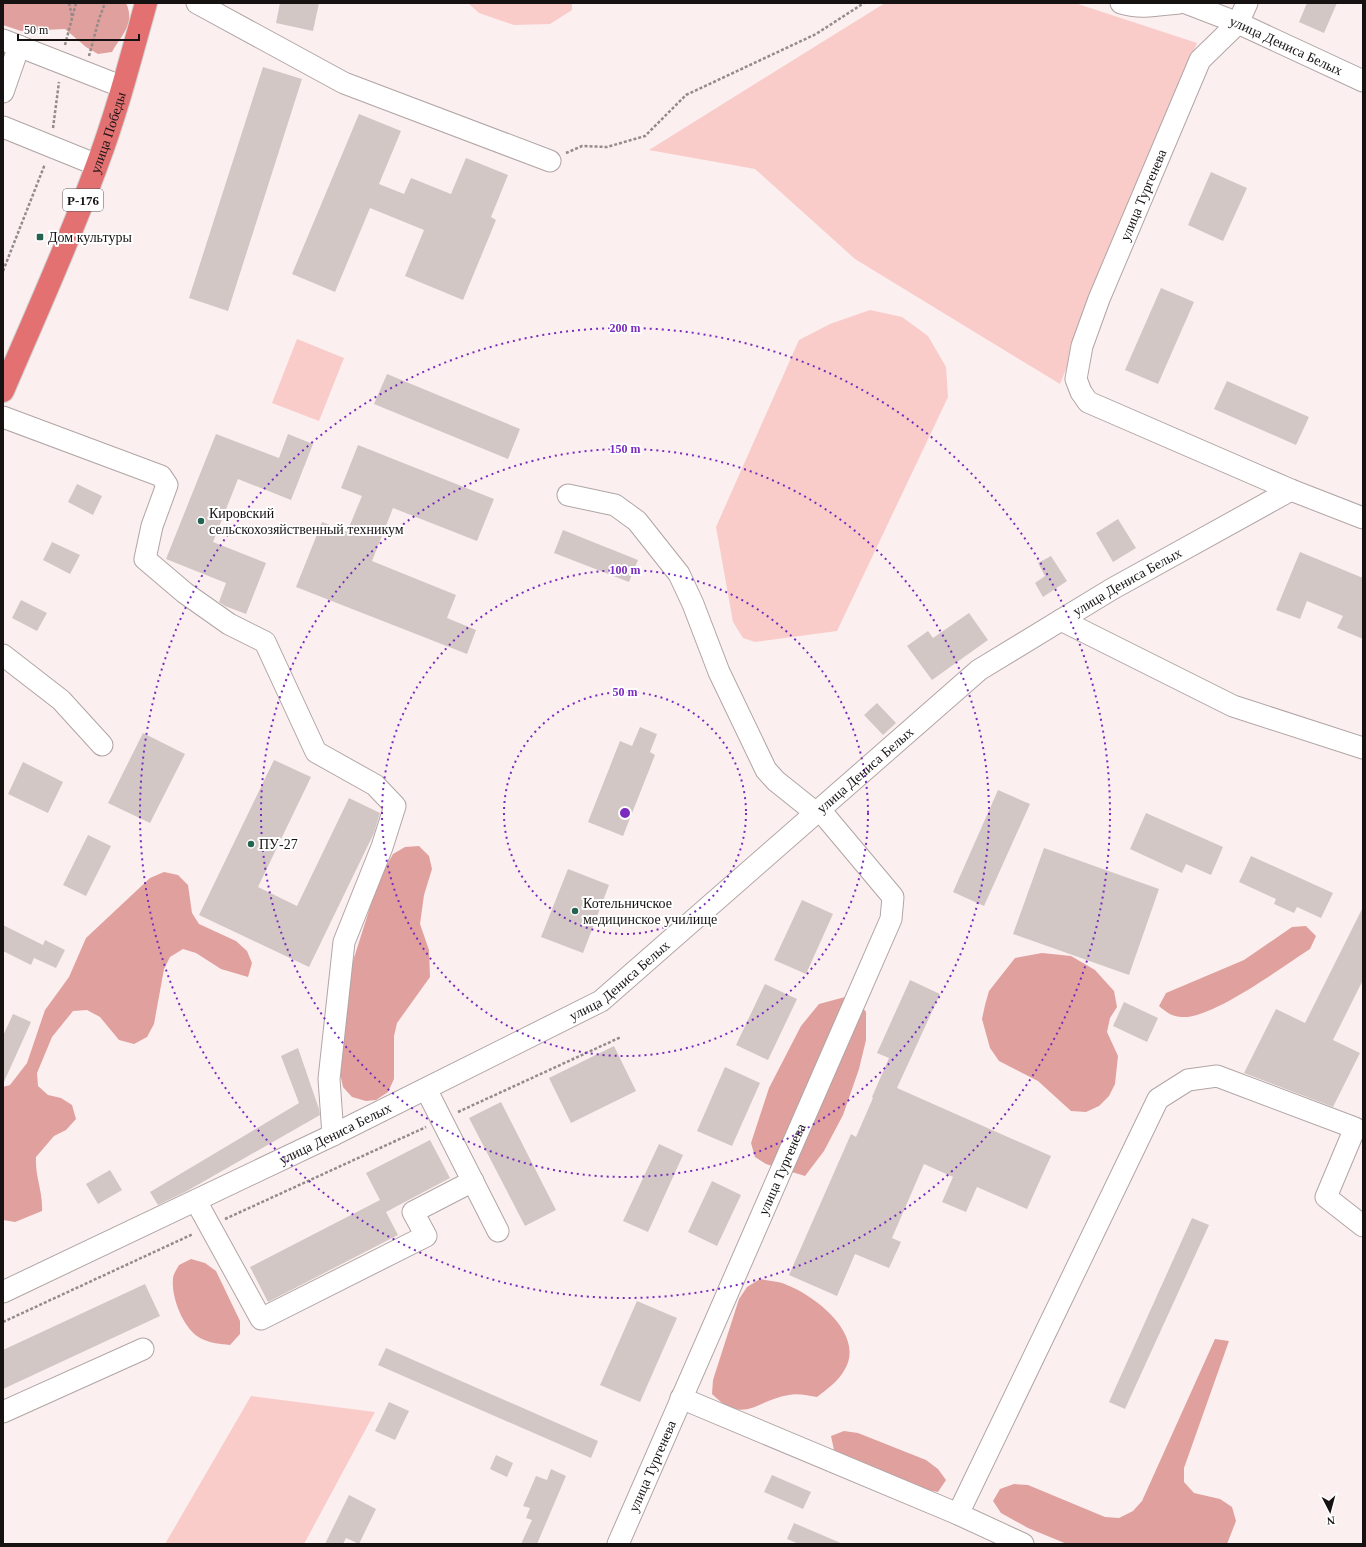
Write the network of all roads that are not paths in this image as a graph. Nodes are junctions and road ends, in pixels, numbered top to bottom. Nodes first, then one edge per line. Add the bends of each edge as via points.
1 (146, 3) edge
2 (197, 3) edge
3 (1121, 3) edge
4 (1179, 3) edge
5 (1186, 3) edge
6 (1247, 3) edge
7 (1238, 23) junction
8 (11, 43) edge
9 (1363, 81) edge
10 (123, 87) junction
11 (3, 92) edge
12 (3, 128) edge
13 (550, 161) road end
14 (97, 165) junction
15 (3, 391) edge
16 (3, 417) edge
17 (1291, 490) junction
18 (568, 495) dead end
19 (1363, 518) edge
20 (1061, 620) junction
21 (3, 655) edge
22 (102, 745) dead end
23 (1363, 748) edge
24 (818, 811) junction
25 (426, 1089) junction
26 (333, 1135) junction
27 (473, 1182) junction
28 (196, 1201) junction
29 (1363, 1226) edge
30 (498, 1231) dead end
31 (3, 1292) edge
32 (144, 1349) dead end
33 (681, 1398) junction
34 (3, 1412) edge
35 (958, 1514) junction
36 (618, 1544) edge
37 (1023, 1544) edge

1 - 10 highway, улица Победы / Р-176
2 - 13 street via 344,83
3 - 4 street via 1131,6
5 - 7 street, улица Дениса Белых
6 - 7 street, улица Тургенева
7 - 9 street, улица Дениса Белых
7 - 17 street, улица Тургенева via 1200,60 1099,299 1082,346 1076,378 1088,402
8 - 10 street
8 - 11 street
10 - 14 highway, улица Победы / Р-176
12 - 14 street
14 - 15 highway, улица Победы / Р-176
16 - 26 street via 161,476 167,485 152,526 145,559 185,593 229,624 265,642 316,752 375,785 395,806 382,847 344,942 329,1079
17 - 19 street
17 - 20 street, улица Дениса Белых
18 - 24 street, улица Тургенева via 615,505 637,521 660,549 679,574 719,672 766,770 776,781
20 - 23 street via 1233,706
20 - 24 street, улица Дениса Белых via 979,670
21 - 22 street via 60,700
24 - 25 street, улица Дениса Белых via 601,1000
24 - 33 street, улица Тургенева via 893,897 891,919
25 - 26 street, улица Дениса Белых
25 - 27 street
26 - 28 street, улица Дениса Белых
27 - 28 street via 413,1212 426,1236 261,1320
27 - 30 street
28 - 31 street, улица Дениса Белых
29 - 35 street via 1326,1197 1355,1128 1217,1076 1188,1080 1158,1099
32 - 34 street
33 - 35 street
33 - 36 street, улица Тургенева
35 - 37 street

